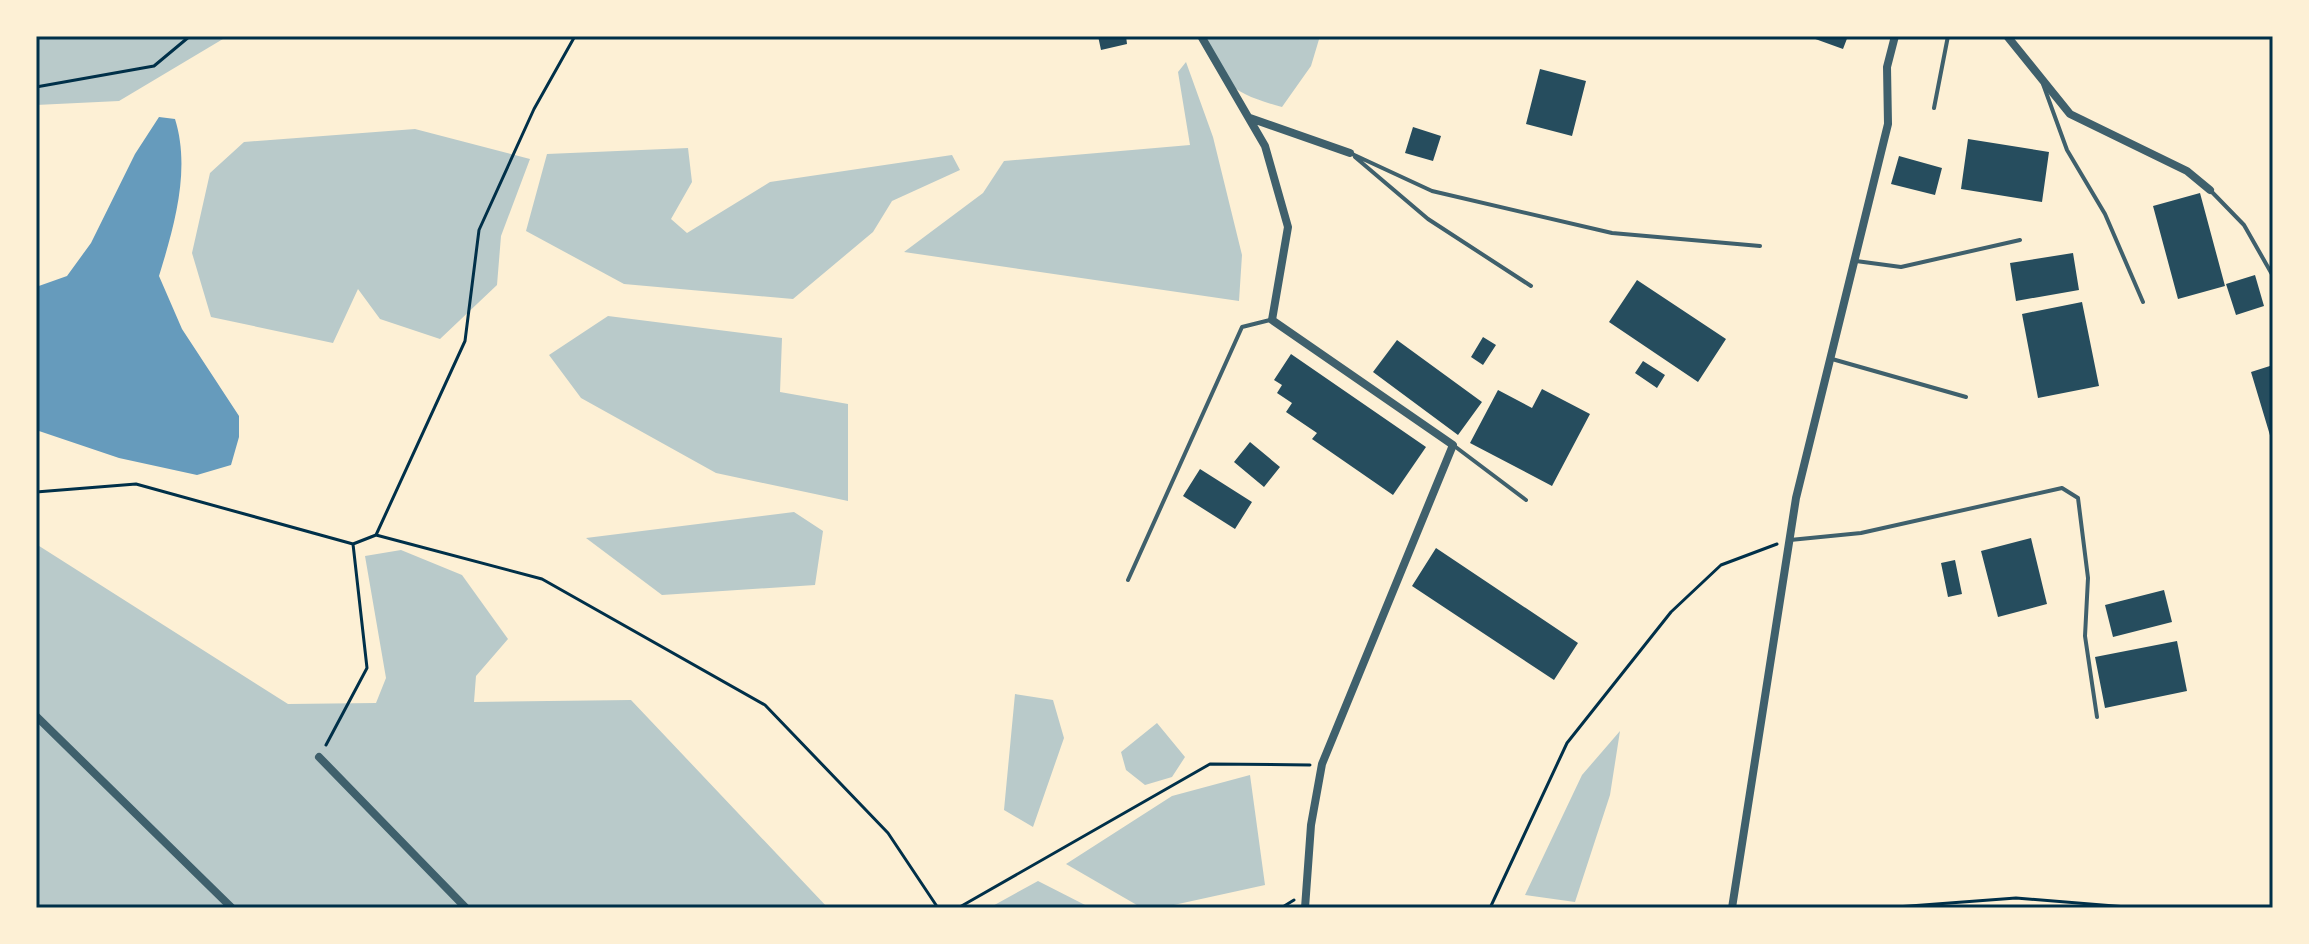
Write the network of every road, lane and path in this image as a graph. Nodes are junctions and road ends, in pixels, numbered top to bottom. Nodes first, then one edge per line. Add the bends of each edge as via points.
1 (190, 36) edge
2 (575, 36) edge
3 (1201, 36) edge
4 (1895, 36) edge
5 (1948, 36) edge
6 (2007, 36) edge
7 (2042, 82) junction
8 (36, 87) edge
9 (1934, 108) dead end
10 (1250, 117) junction
11 (1350, 153) junction
12 (2210, 190) joint
13 (2020, 240) dead end
14 (1760, 246) dead end
15 (1854, 261) junction
16 (2273, 276) edge
17 (1531, 286) dead end
18 (2143, 302) dead end
19 (1272, 320) junction
20 (1830, 358) junction
21 (1966, 397) dead end
22 (1453, 445) junction
23 (36, 492) edge
24 (1526, 500) dead end
25 (376, 535) junction
26 (1789, 540) junction
27 (353, 544) junction
28 (1128, 580) dead end
29 (36, 716) edge
30 (2097, 717) dead end
31 (319, 757) joint
32 (1322, 764) junction
33 (232, 908) edge
34 (466, 908) edge
35 (938, 908) edge
36 (958, 908) edge
37 (1305, 908) edge
38 (1490, 908) edge
39 (1732, 908) edge
40 (1883, 908) edge
41 (2139, 908) edge

1 - 8 path via 154,66
2 - 25 path via 534,109 479,230 465,341
3 - 10 street
4 - 15 street via 1887,67 1888,124
5 - 9 lane
6 - 7 street
7 - 12 street via 2070,114 2187,171
7 - 18 lane via 2067,150 2105,214
10 - 11 street
10 - 19 street via 1265,146 1288,227
11 - 14 lane via 1432,191 1612,233
11 - 17 lane via 1428,219
12 - 16 lane via 2244,225
13 - 15 lane via 1901,267
15 - 20 street
19 - 22 street
19 - 28 lane via 1242,327
20 - 21 lane
20 - 26 street
22 - 24 lane
22 - 32 street
23 - 27 path via 136,484
25 - 27 path
25 - 35 path via 542,579 765,705 888,833
26 - 30 lane via 1861,533 2062,488 2078,498 2088,578 2085,636
26 - 38 path via 1721,565 1671,612 1567,743
26 - 39 street
27 - 31 path via 367,668
29 - 33 street
31 - 34 street
32 - 36 path via 1210,764
32 - 37 street
40 - 41 path via 2016,898

